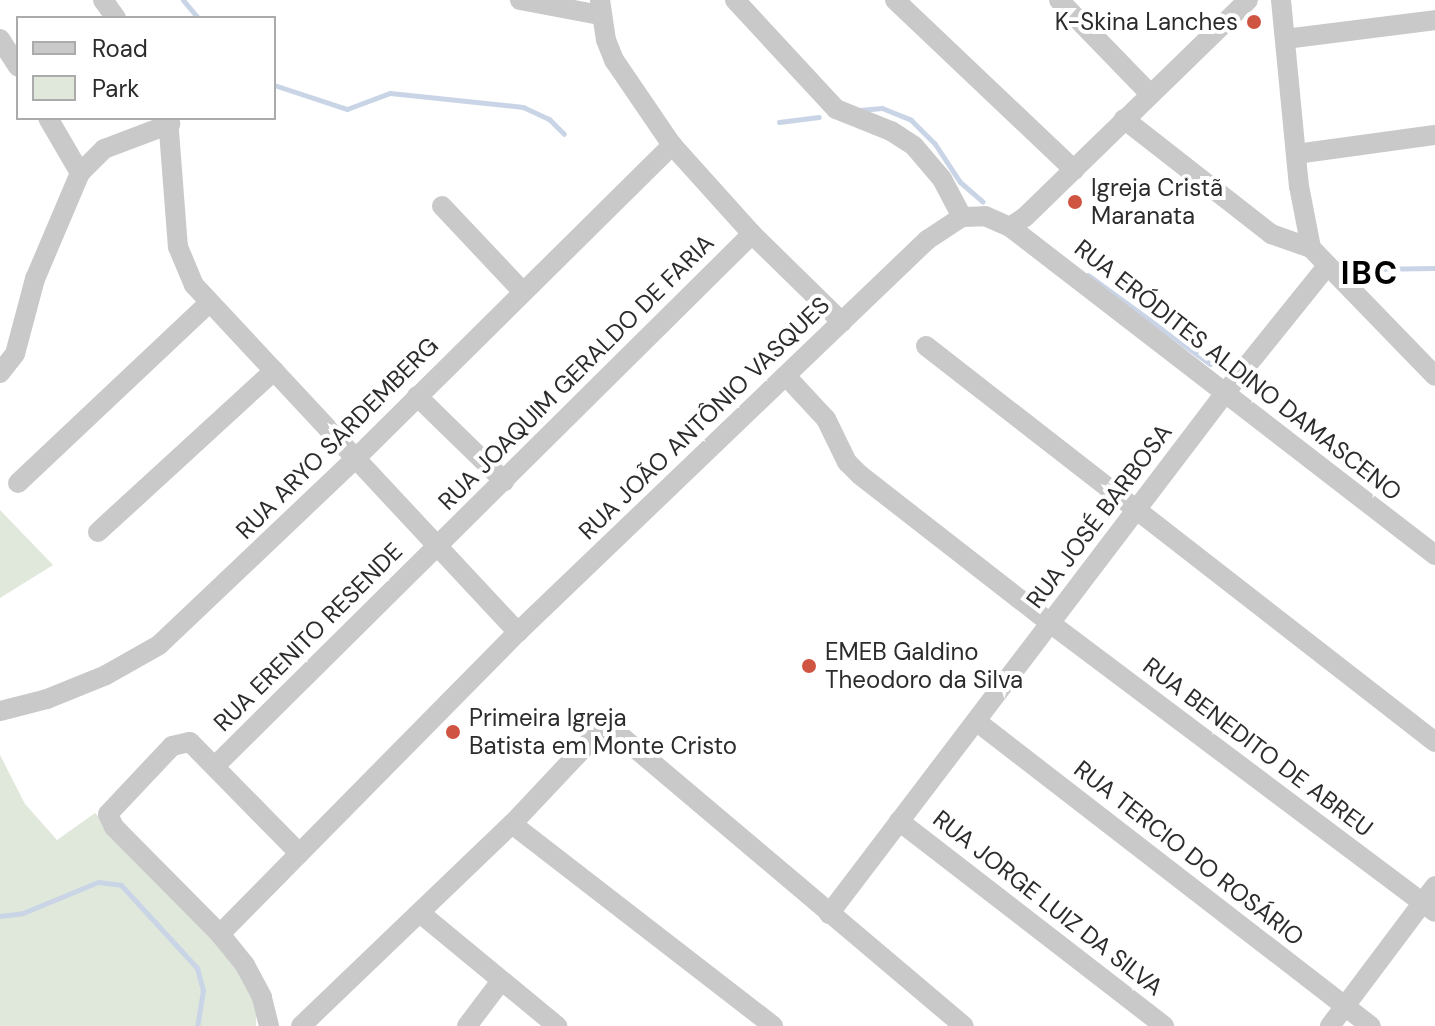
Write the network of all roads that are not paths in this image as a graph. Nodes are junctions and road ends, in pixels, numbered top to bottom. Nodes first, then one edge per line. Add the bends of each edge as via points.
1 (520, 0) edge
2 (735, 0) edge
3 (895, 0) edge
4 (1059, 0) edge
5 (1248, 0) edge
6 (1281, 0) edge
7 (600, 7) edge
8 (1435, 20) edge
9 (0, 39) edge
10 (1285, 39) junction
11 (16, 64) edge
12 (1150, 94) junction
13 (1124, 119) junction
14 (49, 120) edge
15 (169, 121) edge
16 (1435, 135) edge
17 (672, 145) junction
18 (1296, 154) junction
19 (1074, 170) junction
20 (80, 173) junction
21 (442, 206) dead end
22 (962, 217) junction
23 (1010, 227) junction
24 (752, 234) junction
25 (1311, 248) junction
26 (1327, 266) junction
27 (522, 291) junction
28 (209, 303) junction
29 (842, 322) junction
30 (926, 346) dead end
31 (274, 371) junction
32 (0, 373) edge
33 (786, 376) junction
34 (1435, 376) edge
35 (1225, 393) junction
36 (417, 396) junction
37 (354, 460) junction
38 (504, 481) junction
39 (18, 483) dead end
40 (1137, 512) junction
41 (98, 532) dead end
42 (437, 546) junction
43 (1435, 555) edge
44 (1050, 623) junction
45 (518, 632) junction
46 (0, 711) edge
47 (976, 721) junction
48 (1435, 742) edge
49 (216, 765) junction
50 (899, 821) junction
51 (512, 824) junction
52 (299, 853) junction
53 (1431, 900) edge
54 (420, 913) junction
55 (829, 914) junction
56 (220, 934) junction
57 (501, 981) junction
58 (1345, 1007) junction
59 (269, 1026) edge
60 (301, 1026) edge
61 (467, 1026) edge
62 (557, 1026) edge
63 (773, 1026) edge
64 (964, 1026) edge
65 (1164, 1026) edge
66 (1330, 1026) edge
67 (1371, 1026) edge

1 - 7 street
2 - 22 street via 836,109 891,131 921,153
3 - 19 street
4 - 12 street
5 - 12 street
6 - 10 street
7 - 17 street via 614,60
8 - 10 street
9 - 11 street
10 - 18 street
12 - 13 street
13 - 19 street
13 - 25 street via 1271,234
14 - 20 street
15 - 20 street via 104,149
15 - 28 street via 178,247 185,270
16 - 18 street
17 - 24 street
17 - 27 street, RUA ARYO SARDEMBERG
18 - 25 street
19 - 23 street
20 - 32 street via 35,279 15,354
21 - 27 street
22 - 23 street via 985,216
22 - 29 street, RUA JOÃO ANTÔNIO VASQUES via 936,231
23 - 35 street, RUA ERÓDITES ALDINO DAMASCENO
24 - 29 street
24 - 38 street, RUA JOAQUIM GERALDO DE FARIA
25 - 26 street
26 - 34 street
26 - 35 street, RUA JOSÉ BARBOSA
27 - 36 street, RUA ARYO SARDEMBERG
28 - 31 street
28 - 39 street
29 - 33 street, RUA JOÃO ANTÔNIO VASQUES
30 - 40 street
31 - 37 street
31 - 41 street
33 - 44 street, RUA BENEDITO DE ABREU via 826,419 847,462 860,475
33 - 45 street, RUA JOÃO ANTÔNIO VASQUES
35 - 40 street, RUA JOSÉ BARBOSA
35 - 43 street, RUA ERÓDITES ALDINO DAMASCENO
36 - 37 street, RUA ARYO SARDEMBERG
36 - 38 street
37 - 42 street
37 - 46 street, RUA ARYO SARDEMBERG via 159,645 106,675
38 - 42 street, RUA JOAQUIM GERALDO DE FARIA
40 - 44 street, RUA JOSÉ BARBOSA
40 - 48 street
42 - 45 street
42 - 49 street, RUA ERENITO RESENDE
44 - 47 street, RUA JOSÉ BARBOSA
44 - 53 street, RUA BENEDITO DE ABREU
45 - 52 street, RUA JOÃO ANTÔNIO VASQUES
47 - 50 street, RUA JOSÉ BARBOSA
47 - 58 street, RUA TERCIO DO ROSÁRIO
49 - 52 street
49 - 56 street via 190,742 172,746 108,814 114,827
50 - 55 street, RUA JOSÉ BARBOSA
50 - 65 street, RUA JORGE LUIZ DA SILVA
51 - 54 street
51 - 55 street via 592,739 604,733 623,738
51 - 63 street
52 - 56 street, RUA JOÃO ANTÔNIO VASQUES
53 - 58 street
54 - 57 street
54 - 60 street
55 - 64 street
56 - 59 street via 245,965 262,997
57 - 61 street
57 - 62 street
58 - 66 street
58 - 67 street, RUA TERCIO DO ROSÁRIO

